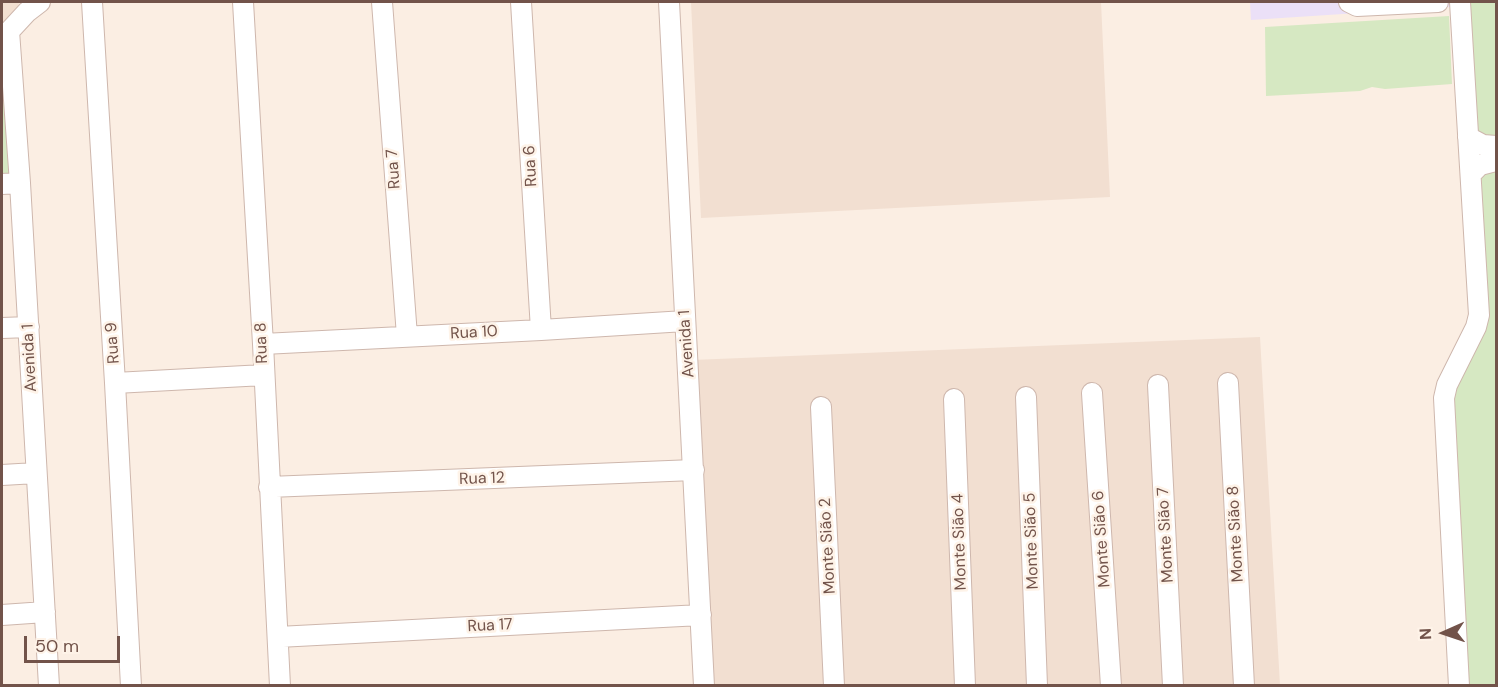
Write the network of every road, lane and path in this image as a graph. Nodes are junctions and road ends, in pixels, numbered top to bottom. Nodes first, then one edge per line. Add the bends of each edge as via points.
1 (92, 2) edge
2 (243, 2) edge
3 (382, 2) edge
4 (521, 2) edge
5 (669, 2) edge
6 (1349, 2) edge
7 (1421, 2) edge
8 (1438, 2) edge
9 (1460, 2) edge
10 (32, 5) edge
11 (5, 35) edge
12 (1468, 137) junction
13 (1497, 146) edge
14 (1497, 161) edge
15 (1471, 174) junction
16 (11, 183) edge
17 (685, 321) junction
18 (29, 327) junction
19 (2, 328) edge
20 (541, 330) junction
21 (407, 336) junction
22 (263, 344) junction
23 (264, 375) junction
24 (1228, 383) dead end
25 (115, 384) junction
26 (1158, 385) dead end
27 (1092, 393) dead end
28 (1026, 396) dead end
29 (954, 399) dead end
30 (821, 407) dead end
31 (694, 470) junction
32 (36, 473) junction
33 (2, 475) edge
34 (269, 487) junction
35 (45, 612) junction
36 (2, 615) edge
37 (701, 615) junction
38 (278, 637) junction
39 (49, 686) edge
40 (131, 686) edge
41 (280, 686) edge
42 (704, 686) edge
43 (834, 686) edge
44 (965, 686) edge
45 (1037, 686) edge
46 (1111, 686) edge
47 (1173, 686) edge
48 (1244, 686) edge
49 (1459, 686) edge

1 - 25 street, Rua 9
2 - 22 street, Rua 8
3 - 21 street, Rua 7
4 - 20 street, Rua 6
5 - 17 street, Avenida 1
6 - 7 street via 1358,6
7 - 8 street
9 - 12 street
10 - 11 street
11 - 16 street, Avenida 1
12 - 13 street via 1483,145
12 - 15 street
14 - 15 street via 1480,165
15 - 49 street via 1479,315 1444,398
16 - 18 street, Avenida 1
17 - 20 street, Rua 10
17 - 31 street, Avenida 1
18 - 19 street
18 - 32 street, Avenida 1
20 - 21 street, Rua 10
21 - 22 street, Rua 10
22 - 23 street, Rua 8
23 - 25 street
23 - 34 street, Rua 8
24 - 48 street, Monte Sião 8
25 - 40 street, Rua 9
26 - 47 street, Monte Sião 7
27 - 46 street, Monte Sião 6
28 - 45 street, Monte Sião 5
29 - 44 street, Monte Sião 4
30 - 43 street, Monte Sião 2
31 - 34 street, Rua 12
31 - 37 street, Avenida 1
32 - 33 street
32 - 35 street, Avenida 1
34 - 38 street, Rua 8
35 - 36 street
35 - 39 street, Avenida 1
37 - 38 street, Rua 17
37 - 42 street, Avenida 1
38 - 41 street, Rua 8

